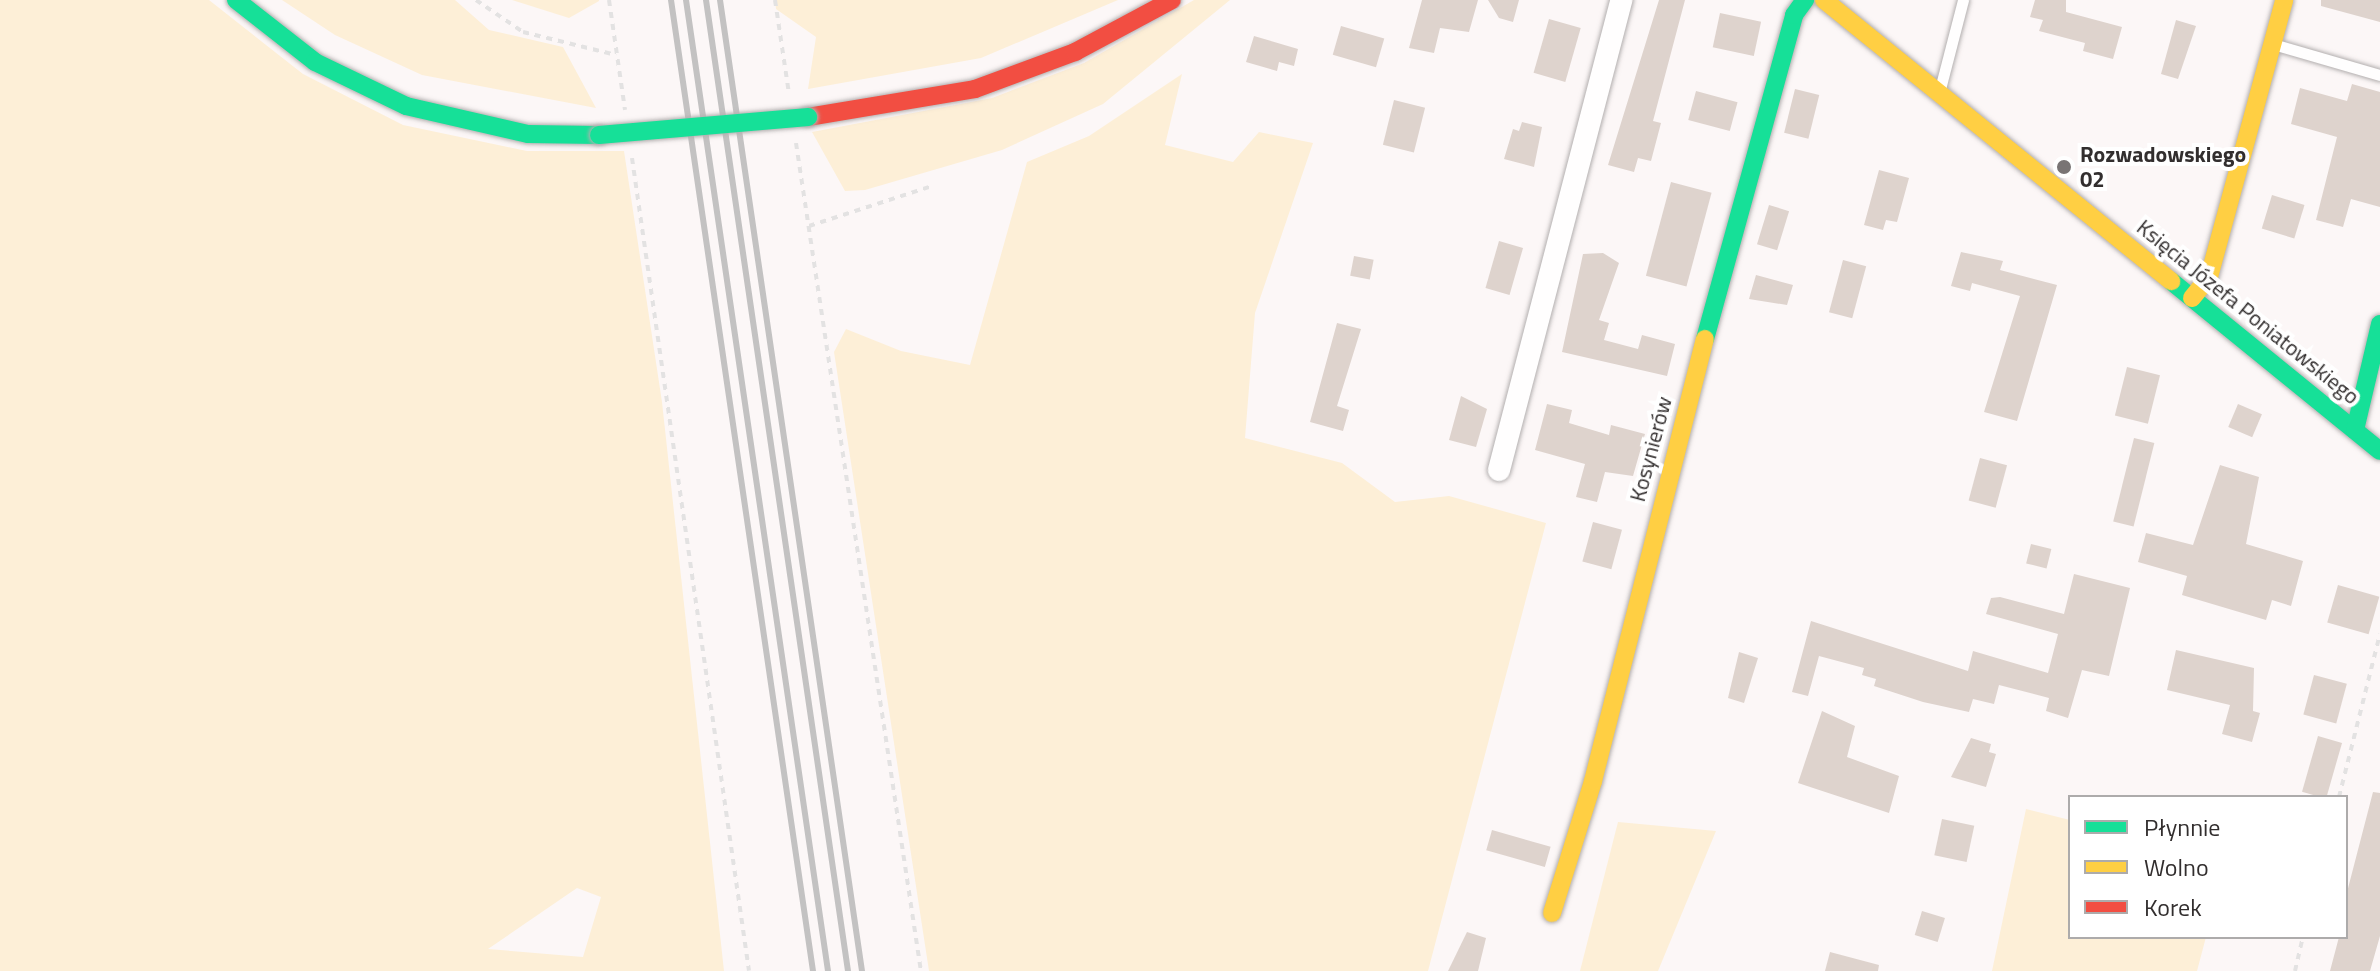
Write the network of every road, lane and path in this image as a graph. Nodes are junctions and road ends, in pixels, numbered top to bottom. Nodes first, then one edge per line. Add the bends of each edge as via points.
1 (236, 0) edge
2 (476, 0) edge
3 (609, 0) edge
4 (775, 0) edge
5 (1172, 0) edge
6 (1621, 0) edge
7 (1805, 0) edge
8 (1824, 0) edge
9 (1963, 0) edge
10 (2284, 0) edge
11 (2273, 44) junction
12 (617, 56) junction
13 (2380, 75) edge
14 (1939, 93) junction
15 (790, 102) dead end
16 (626, 119) dead end
17 (795, 133) dead end
18 (631, 150) dead end
19 (932, 186) dead end
20 (809, 226) junction
21 (2192, 298) junction
22 (2380, 324) edge
23 (2355, 430) junction
24 (2380, 451) edge
25 (1499, 470) dead end
26 (2380, 634) edge
27 (2340, 795) edge
28 (1552, 913) dead end
29 (2303, 939) edge
30 (749, 971) edge
31 (921, 971) edge
32 (2295, 971) edge

1 - 5 street, bridge via 315,62 406,106 528,134 599,135 808,117 975,89 1075,52
2 - 12 path via 523,32
3 - 12 path
4 - 15 path
6 - 25 street
7 - 28 street, Kosynierów via 1777,77 1593,781
8 - 14 street, Księcia Józefa Poniatowskiego
9 - 14 lane
10 - 11 street
11 - 13 lane
11 - 21 street via 2209,277
12 - 16 path
14 - 21 street, Księcia Józefa Poniatowskiego
17 - 20 path
18 - 30 path
19 - 20 path
20 - 31 path
21 - 23 street, Księcia Józefa Poniatowskiego
22 - 23 street
23 - 24 street, Księcia Józefa Poniatowskiego
26 - 27 path
29 - 32 path

